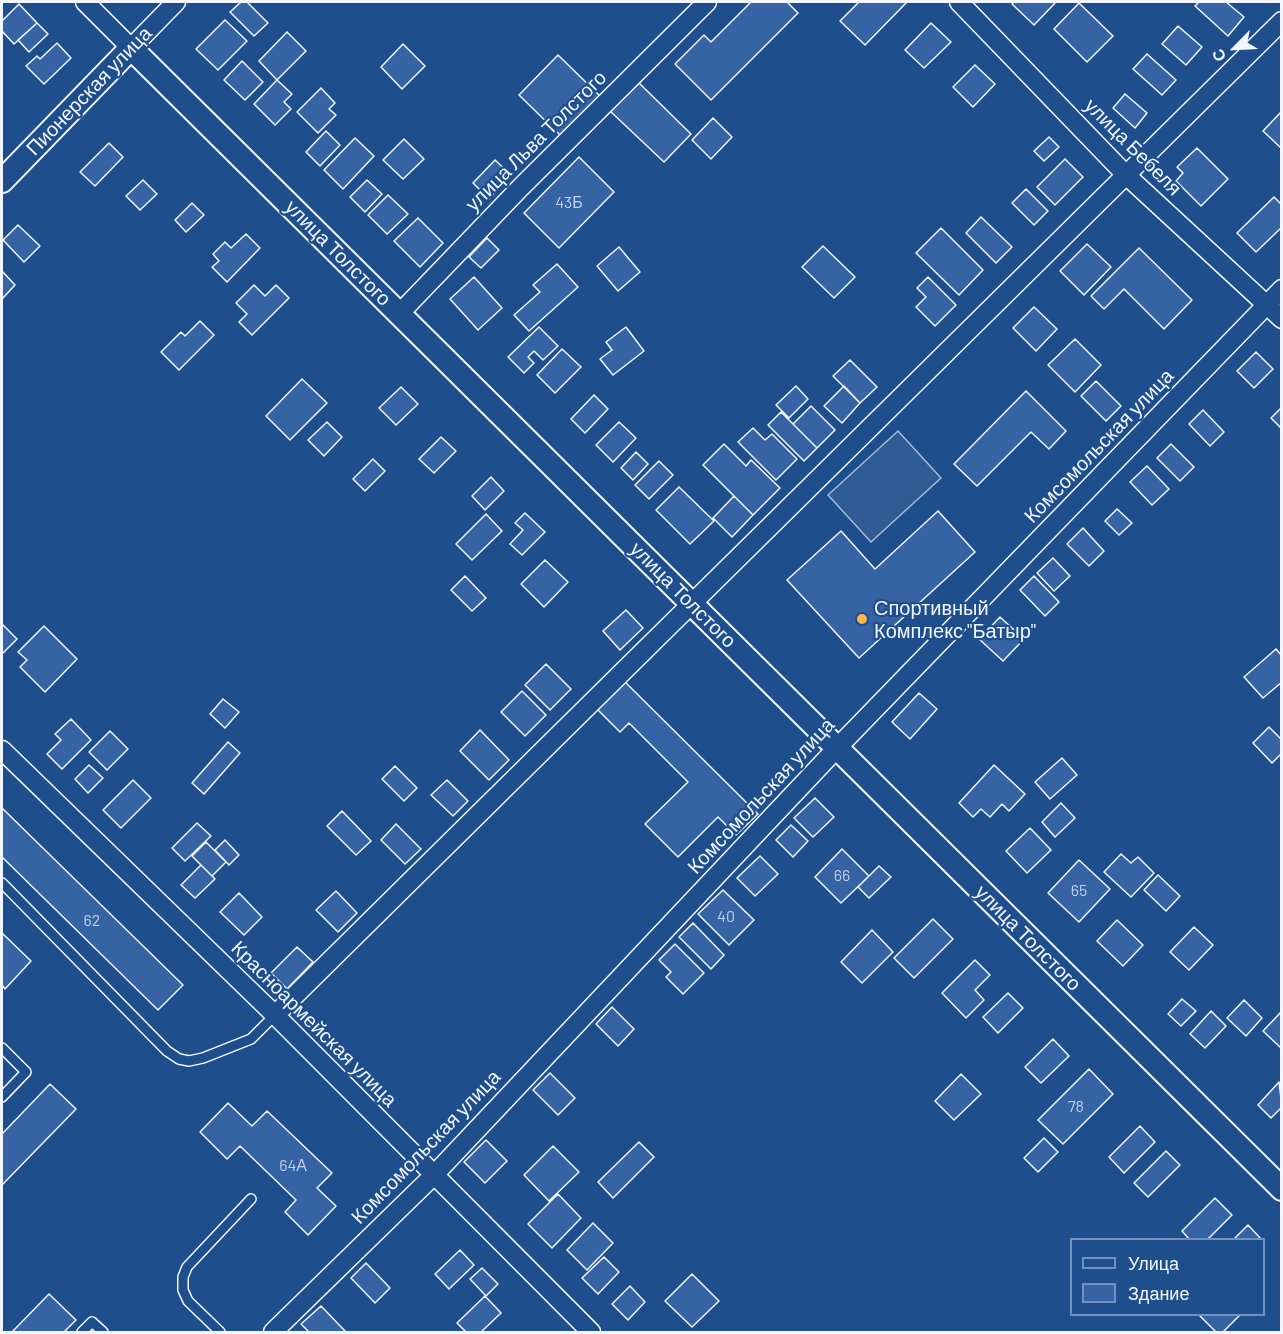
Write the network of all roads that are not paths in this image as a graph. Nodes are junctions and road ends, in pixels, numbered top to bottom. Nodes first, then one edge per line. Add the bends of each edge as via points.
1 (85, 2) edge
2 (176, 2) edge
3 (707, 2) edge
4 (958, 2) edge
5 (1281, 21) edge
6 (131, 48) junction
7 (1126, 175) junction
8 (2, 181) edge
9 (1281, 290) edge
10 (1267, 305) junction
11 (399, 314) junction
12 (1281, 319) edge
13 (692, 603) junction
14 (837, 748) junction
15 (5, 759) edge
16 (2, 884) edge
17 (275, 1015) junction
18 (2, 1048) edge
19 (2, 1097) edge
20 (433, 1176) junction
21 (1281, 1189) edge
22 (251, 1199) dead end
23 (82, 1332) edge
24 (103, 1332) edge
25 (220, 1332) edge
26 (273, 1332) edge
27 (591, 1332) edge

1 - 6 street, улица Толстого
2 - 6 street, Пионерская улица
3 - 11 street, улица Льва Толстого
4 - 7 street, улица Бебеля
5 - 7 street
6 - 8 street, Пионерская улица
6 - 11 street, улица Толстого
7 - 10 street, улица Бебеля
7 - 13 street
9 - 10 street, Комсомольская улица
10 - 12 street, улица Бебеля
10 - 14 street, Комсомольская улица
11 - 13 street, улица Толстого
13 - 14 street, улица Толстого
13 - 17 street
14 - 20 street, Комсомольская улица
14 - 21 street, улица Толстого
15 - 17 street, Красноармейская улица
16 - 17 lane via 166,1051 179,1059 204,1058 251,1039
17 - 20 street, Красноармейская улица
18 - 19 lane via 26,1072
20 - 26 street, Комсомольская улица
20 - 27 street, Красноармейская улица
22 - 25 lane via 183,1277 188,1301
23 - 24 lane via 92,1322

